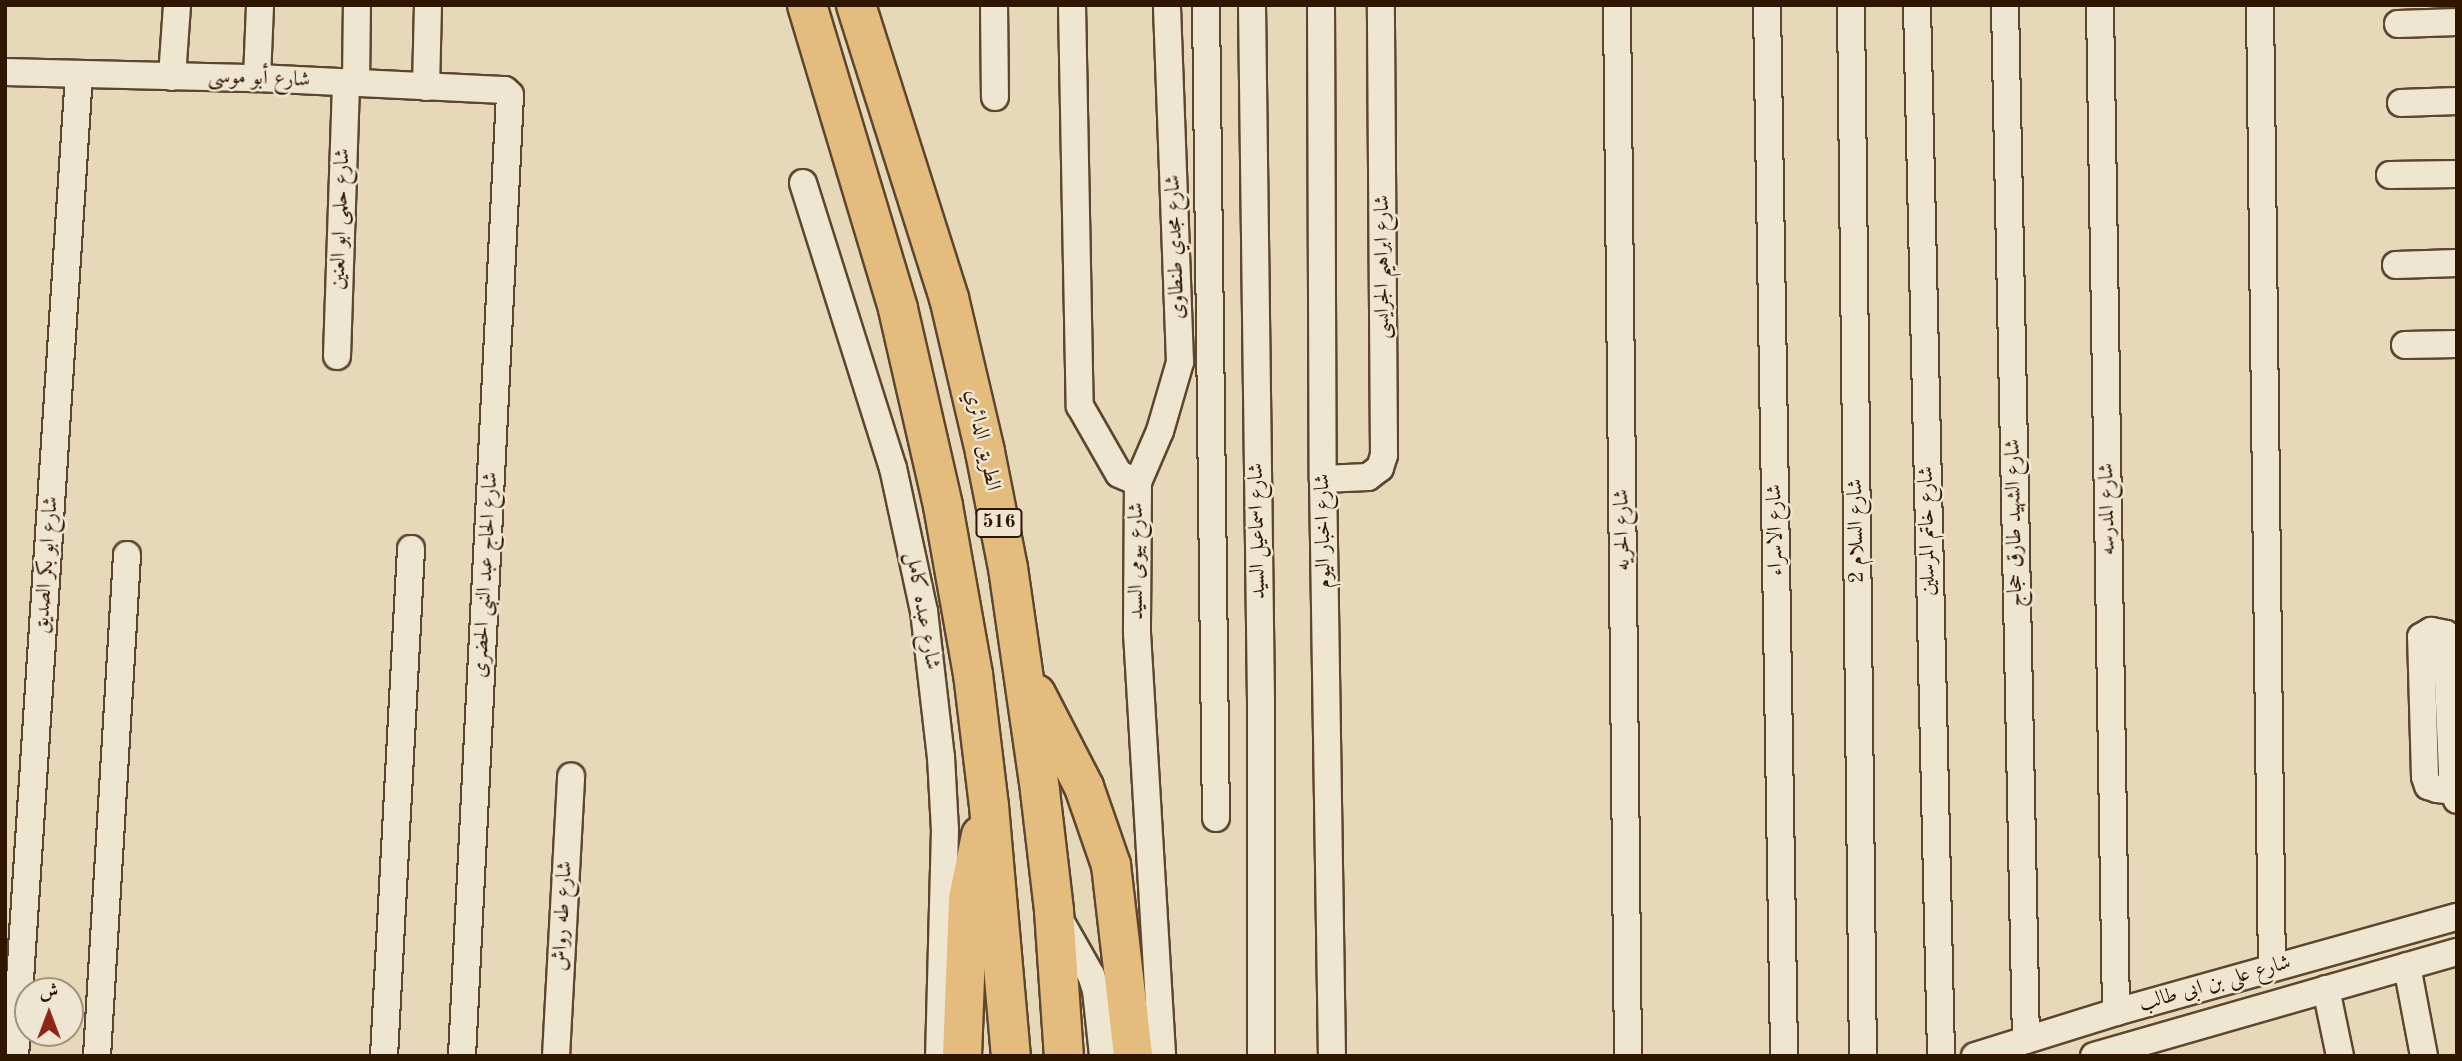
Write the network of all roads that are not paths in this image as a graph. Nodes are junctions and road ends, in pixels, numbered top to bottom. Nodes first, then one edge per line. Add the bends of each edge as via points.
1 (177, 5) edge
2 (260, 5) edge
3 (357, 5) edge
4 (428, 5) edge
5 (807, 5) edge
6 (856, 5) edge
7 (994, 5) edge
8 (1072, 5) edge
9 (1167, 5) edge
10 (1206, 5) edge
11 (1252, 5) edge
12 (1321, 5) edge
13 (1381, 5) edge
14 (1617, 5) edge
15 (1767, 5) edge
16 (1852, 5) edge
17 (1917, 5) edge
18 (2005, 5) edge
19 (2100, 5) edge
20 (2260, 5) edge
21 (2457, 22) edge
22 (2398, 24) dead end
23 (5, 72) edge
24 (79, 74) junction
25 (172, 77) junction
26 (257, 78) junction
27 (351, 83) junction
28 (426, 87) junction
29 (510, 95) joint
30 (995, 97) dead end
31 (2457, 101) edge
32 (2401, 103) dead end
33 (2457, 174) edge
34 (2390, 175) dead end
35 (803, 183) dead end
36 (2457, 263) edge
37 (2396, 265) dead end
38 (2457, 344) edge
39 (2404, 345) dead end
40 (337, 356) dead end
41 (1323, 479) junction
42 (1138, 482) junction
43 (411, 549) dead end
44 (127, 555) dead end
45 (1024, 671) junction
46 (570, 776) dead end
47 (2456, 794) edge
48 (989, 806) junction
49 (1216, 818) dead end
50 (1054, 911) junction
51 (2457, 917) edge
52 (2457, 952) edge
53 (2407, 966) junction
54 (2272, 968) junction
55 (2326, 989) junction
56 (2116, 1012) junction
57 (2026, 1040) junction
58 (15, 1056) edge
59 (97, 1056) edge
60 (384, 1056) edge
61 (462, 1056) edge
62 (556, 1056) edge
63 (939, 1056) edge
64 (962, 1056) edge
65 (1011, 1056) edge
66 (1064, 1056) edge
67 (1103, 1056) edge
68 (1133, 1056) edge
69 (1162, 1056) edge
70 (1261, 1056) edge
71 (1332, 1056) edge
72 (1628, 1056) edge
73 (1784, 1056) edge
74 (1863, 1056) edge
75 (1941, 1056) edge
76 (1975, 1056) edge
77 (2094, 1056) edge
78 (2340, 1056) edge
79 (2424, 1056) edge

1 - 25 street
2 - 26 street
3 - 27 street, شارع حلمى ابو العنين
4 - 28 street
5 - 48 highway, 516 via 898,309 940,493 973,674
6 - 45 highway, الطريق الدائري / 516 via 968,375
7 - 30 street
8 - 42 street, شارع بيومى السيد via 1080,406 1119,474
9 - 42 street, شارع مجدي طنطاوى via 1180,362 1160,431
10 - 49 street
11 - 70 street, شارع اسماعيل السيد
12 - 41 street, شارع اخبار اليوم
13 - 41 street, شارع ابراهيم الجرايسى via 1384,455 1380,468 1368,477
14 - 72 street, شارع الحريه
15 - 73 street, شارع الاسراء
16 - 74 street, شارع السلام 2
17 - 75 street, شارع خاتم المرسلين
18 - 57 street, شارع الشهيد طارق حجاج
19 - 56 street, شارع المدرسه
20 - 54 street
21 - 22 street
23 - 24 street, شارع أبو موسى
24 - 25 street, شارع أبو موسى
24 - 58 street, شارع ابو بكر الصديق
25 - 26 street, شارع أبو موسى
26 - 27 street, شارع أبو موسى
27 - 28 street, شارع أبو موسى
27 - 40 street, شارع حلمى ابو العنين
28 - 29 street, شارع أبو موسى via 505,90
29 - 61 street, شارع الحاج عبد النبى الحضرى
31 - 32 street
33 - 34 street
35 - 63 street, شارع عبده كامل via 893,468 924,611 942,757 945,830
36 - 37 street
38 - 39 street
41 - 71 street, شارع اخبار اليوم
42 - 69 street, شارع بيومى السيد via 1137,633
43 - 60 street
44 - 59 street
45 - 50 highway, الطريق الدائري / 516
45 - 68 highway via 1101,829 1117,902
46 - 62 street, شارع طه رواش
47 - 47 street via 2428,786 2425,777 2421,638 2431,631 2446,634
48 - 64 highway via 968,900
48 - 65 highway, 516
50 - 66 highway, الطريق الدائري / 516
50 - 67 street via 1091,975
51 - 54 street, شارع على بن ابى طالب
52 - 53 street, شارع على بن ابى طالب
53 - 55 street, شارع على بن ابى طالب
53 - 79 street
54 - 56 street, شارع على بن ابى طالب
55 - 77 street, شارع على بن ابى طالب
55 - 78 street
56 - 57 street, شارع على بن ابى طالب
57 - 76 street, شارع على بن ابى طالب

